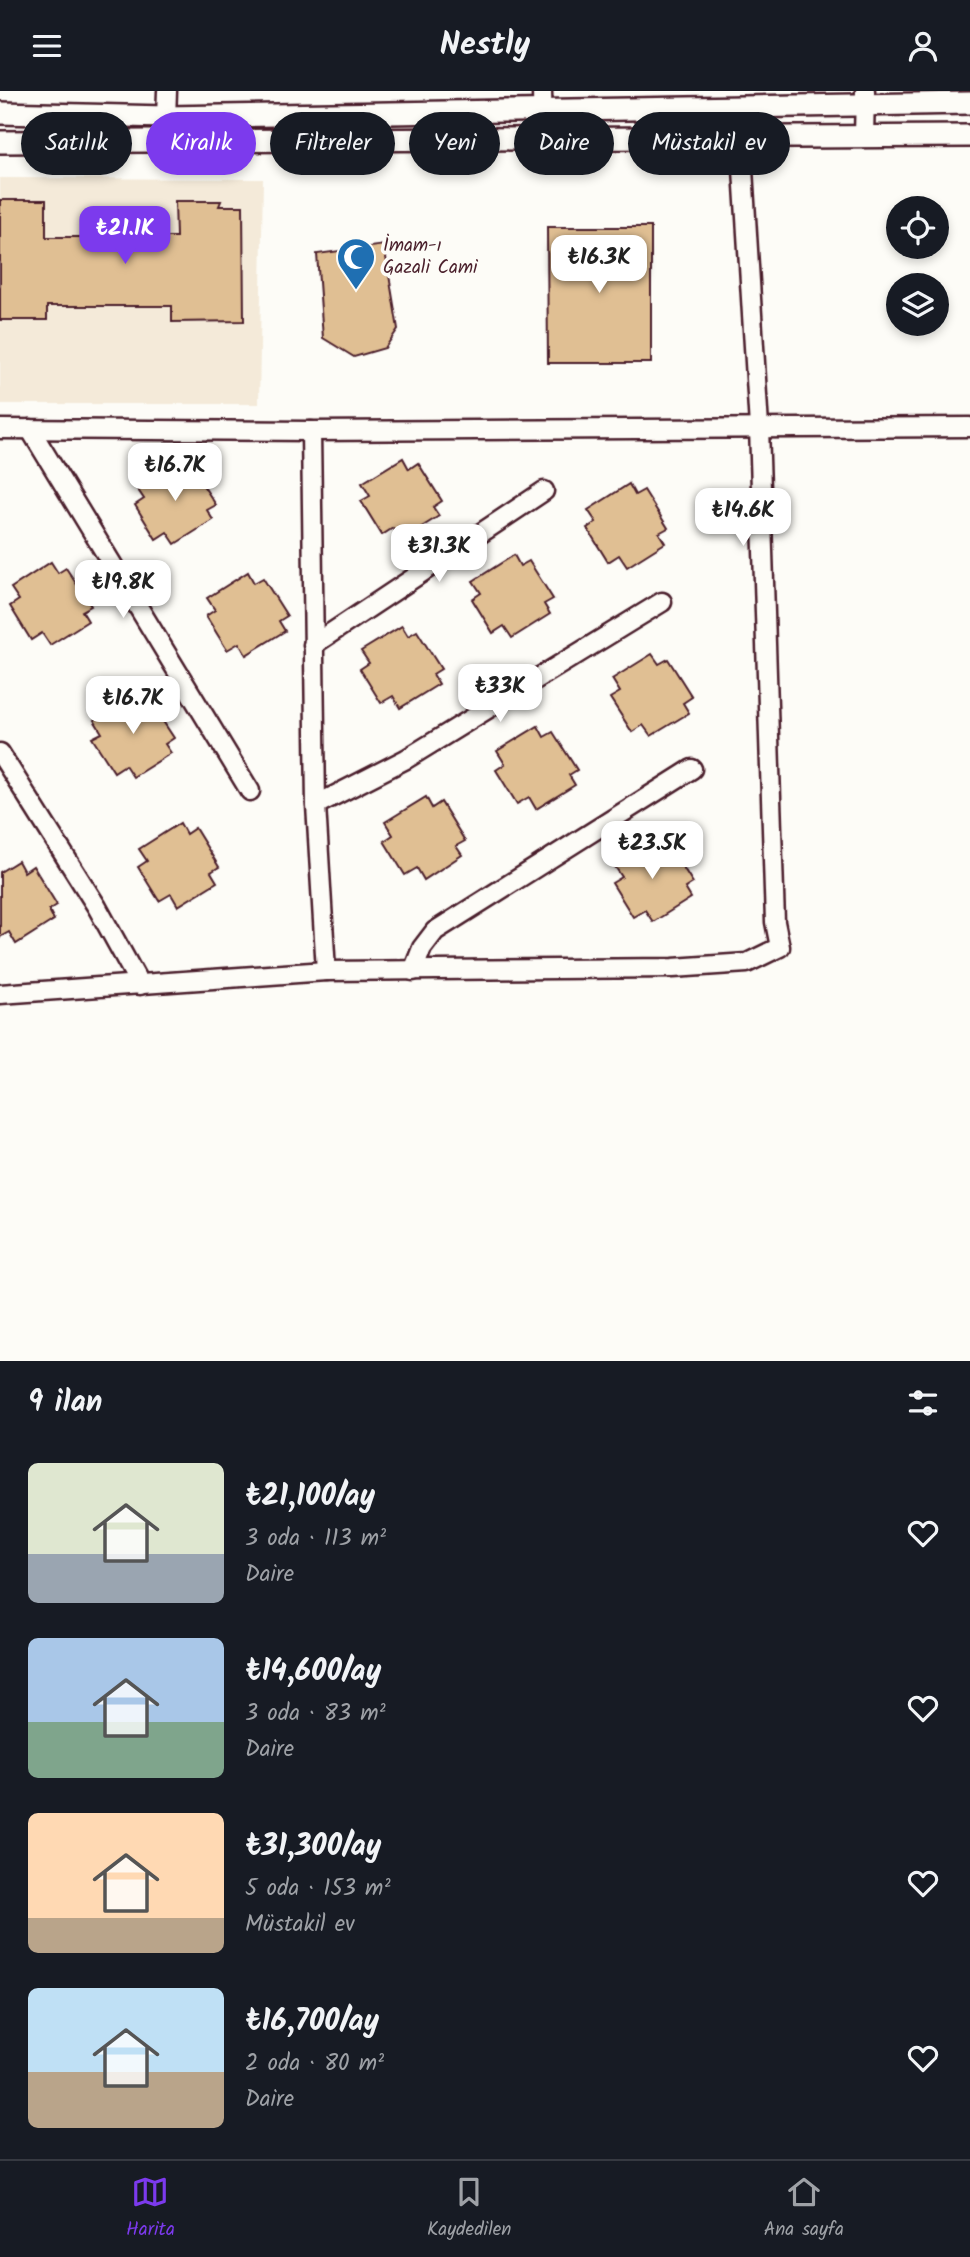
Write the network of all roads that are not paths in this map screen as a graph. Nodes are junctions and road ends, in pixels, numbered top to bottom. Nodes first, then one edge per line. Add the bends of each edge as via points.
1 (167, 91) edge
2 (865, 98) edge
3 (543, 101) edge
4 (970, 103) edge
5 (166, 112) edge
6 (0, 113) edge
7 (256, 113) edge
8 (146, 117) edge
9 (970, 136) edge
10 (790, 137) edge
11 (864, 137) junction
12 (514, 139) edge
13 (0, 142) edge
14 (743, 175) edge
15 (759, 427) junction
16 (970, 427) edge
17 (0, 429) edge
18 (30, 429) junction
19 (311, 431) junction
20 (544, 491) dead end
21 (662, 602) dead end
22 (313, 645) junction
23 (0, 753) edge
24 (692, 769) dead end
25 (250, 791) dead end
26 (316, 805) junction
27 (326, 971) junction
28 (414, 971) junction
29 (140, 985) junction
30 (0, 994) edge

1 - 5 street
2 - 3 street
2 - 4 street
2 - 11 street
3 - 7 street
6 - 8 street
9 - 11 street
10 - 11 street
12 - 13 street
14 - 15 street
15 - 16 street
15 - 19 street
15 - 28 street via 779,947 747,964
17 - 18 street
18 - 19 street
18 - 25 street
19 - 22 street
20 - 22 street
21 - 26 street via 406,759
22 - 26 street
23 - 29 street
24 - 28 street via 435,931
26 - 27 street
27 - 28 street
27 - 29 street
29 - 30 street

